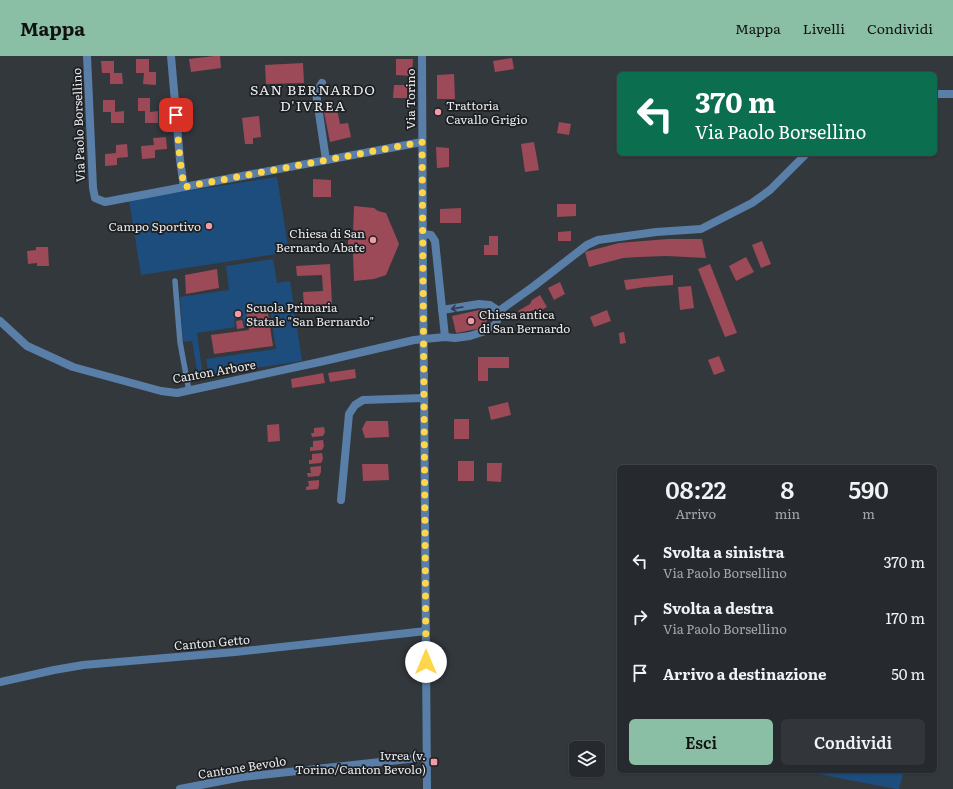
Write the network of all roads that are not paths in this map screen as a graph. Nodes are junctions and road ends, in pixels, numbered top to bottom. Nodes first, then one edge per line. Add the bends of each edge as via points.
1 (87, 56) edge
2 (172, 56) edge
3 (422, 56) edge
4 (322, 83) dead end
5 (937, 94) edge
6 (953, 94) edge
7 (422, 142) junction
8 (804, 156) edge
9 (326, 160) junction
10 (184, 187) junction
11 (423, 234) junction
12 (175, 281) dead end
13 (442, 310) junction
14 (499, 312) junction
15 (0, 321) edge
16 (445, 337) junction
17 (189, 390) junction
18 (424, 398) junction
19 (341, 500) dead end
20 (426, 631) junction
21 (0, 682) edge
22 (427, 756) junction
23 (180, 789) edge
24 (427, 789) edge

1 - 10 street, Via Paolo Borsellino via 95,198 105,202
2 - 10 street
3 - 7 street, Via Torino
4 - 9 street via 316,93
5 - 6 street
7 - 9 street, Via Paolo Borsellino
7 - 11 street, Via Torino
8 - 14 street via 770,190 752,203 701,229 598,240 587,245
9 - 10 street, Via Paolo Borsellino
11 - 13 street via 431,235 435,241
11 - 18 street, Via Torino, bridge
12 - 17 lane via 180,342
14 -> 13 street via 490,305 479,304
13 - 16 street
14 - 16 street, Canton Arbore via 496,324 488,330 470,336
15 - 17 street, Canton Arbore via 27,346 73,367 161,391 177,393
16 - 17 street, Canton Arbore via 414,340
18 - 19 street via 363,400 352,408 346,428
18 - 20 street, Via Torino
20 - 21 street, Canton Getto via 235,652 84,665
20 - 22 street, Via Torino
22 - 23 street, Cantone Bevolo via 242,777
22 - 24 street, Via Torino

